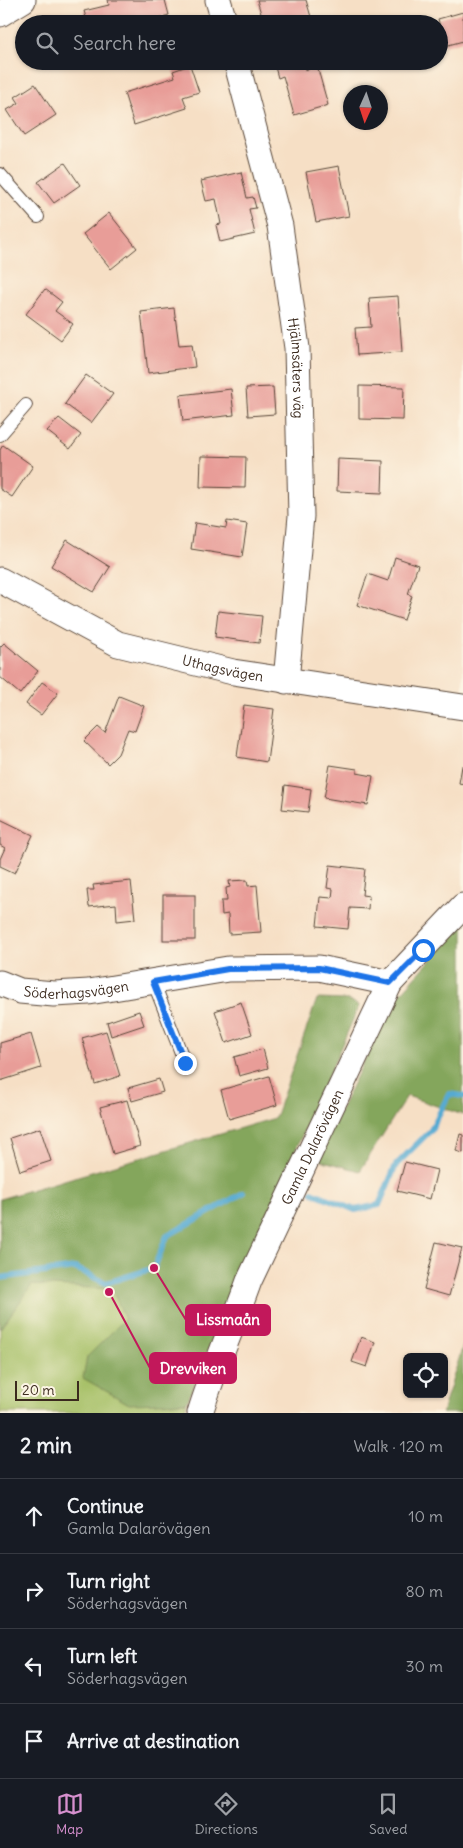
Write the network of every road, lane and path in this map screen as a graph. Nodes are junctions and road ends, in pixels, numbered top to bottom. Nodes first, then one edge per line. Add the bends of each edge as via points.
1 (23, 0) edge
2 (218, 0) edge
3 (0, 14) edge
4 (222, 15) edge
5 (238, 70) edge
6 (0, 174) edge
7 (38, 217) dead end
8 (26, 405) dead end
9 (0, 435) edge
10 (0, 580) edge
11 (286, 681) junction
12 (463, 707) edge
13 (463, 906) edge
14 (153, 982) junction
15 (390, 983) junction
16 (7, 993) edge
17 (185, 1063) dead end
18 (200, 1413) edge

1 - 3 street
2 - 4 street
5 - 11 street, Hjälmsäters väg via 280,226 298,348 301,516
6 - 7 lane
8 - 9 lane
10 - 11 street, Uthagsvägen via 118,644 233,672
11 - 12 street, Uthagsvägen
13 - 15 street, Gamla Dalarövägen
14 - 15 street, Söderhagsvägen via 228,969 319,968
14 - 16 street, Söderhagsvägen via 89,992
14 - 17 lane
15 - 18 street, Gamla Dalarövägen via 249,1281

